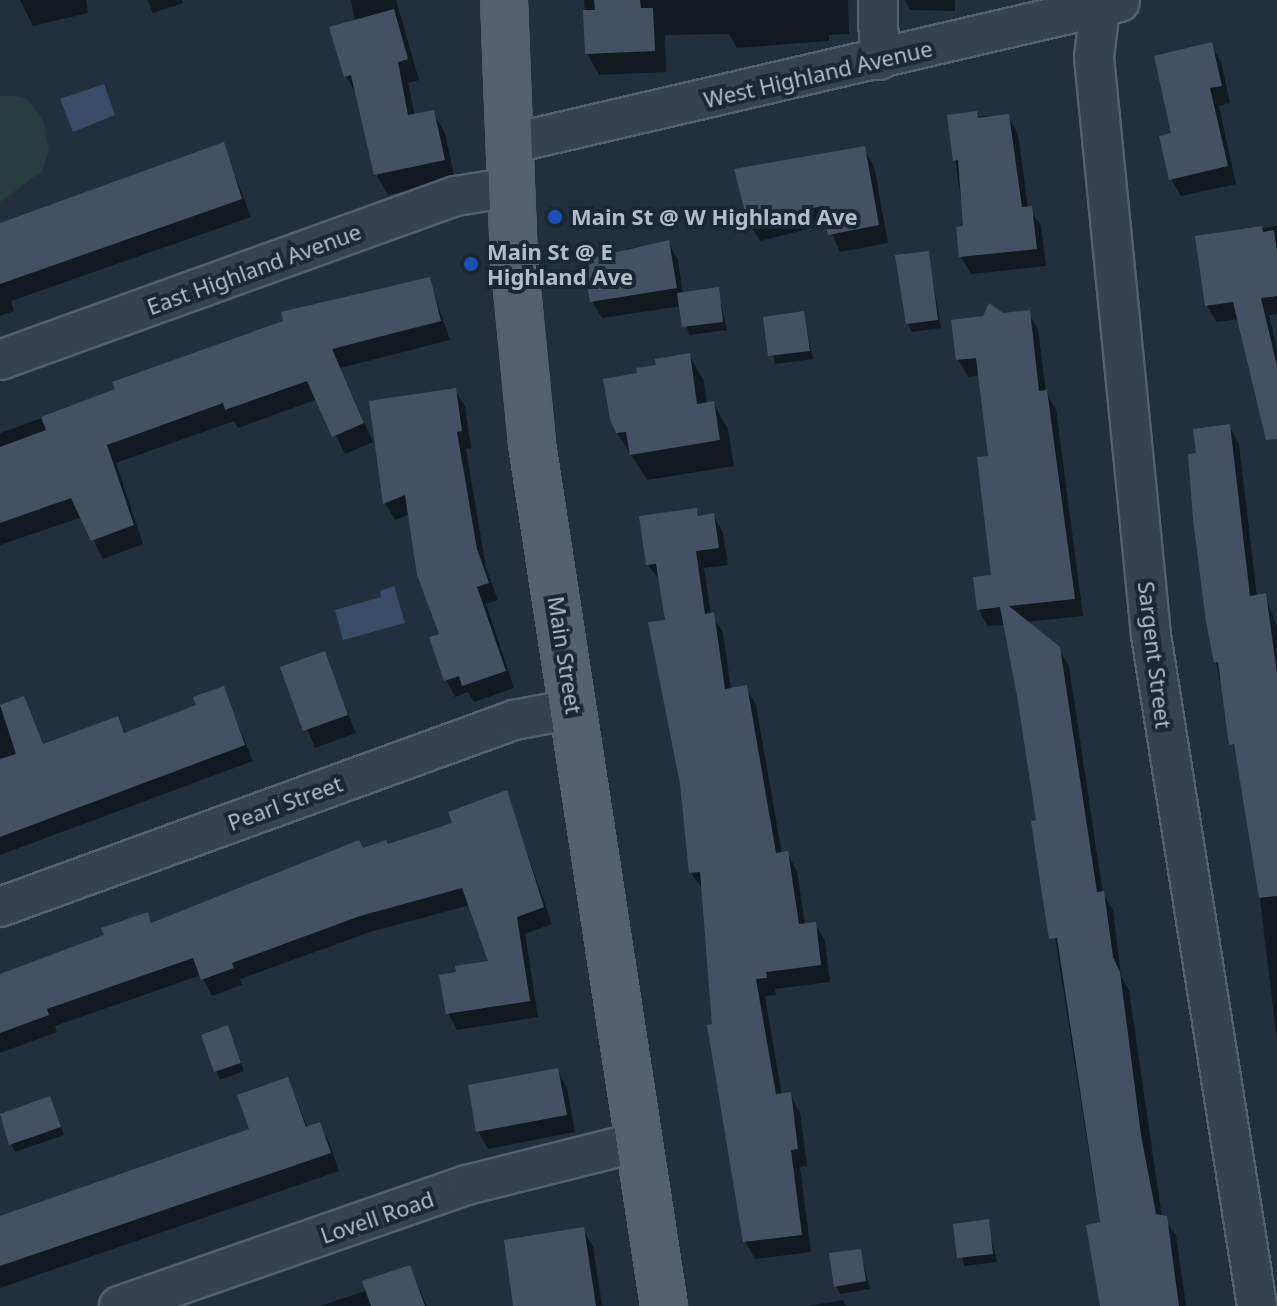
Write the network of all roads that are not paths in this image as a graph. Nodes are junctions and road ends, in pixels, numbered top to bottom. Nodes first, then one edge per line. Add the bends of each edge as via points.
1 (504, 0) edge
2 (878, 0) edge
3 (1109, 2) edge
4 (879, 60) junction
5 (509, 144) junction
6 (511, 187) junction
7 (0, 360) edge
8 (573, 709) junction
9 (0, 907) edge
10 (638, 1142) junction
11 (119, 1306) edge
12 (664, 1306) edge
13 (1257, 1306) edge

1 - 5 main road, Main Street
2 - 4 street
3 - 4 street, West Highland Avenue
3 - 13 street, Sargent Street via 1094,57 1151,635
4 - 5 street, West Highland Avenue
5 - 6 main road, Main Street
6 - 7 street, East Highland Avenue via 456,196
6 - 8 main road, Main Street via 532,444
8 - 9 street, Pearl Street via 514,720
8 - 10 main road, Main Street
10 - 11 street, Lovell Road via 467,1185
10 - 12 main road, Main Street

